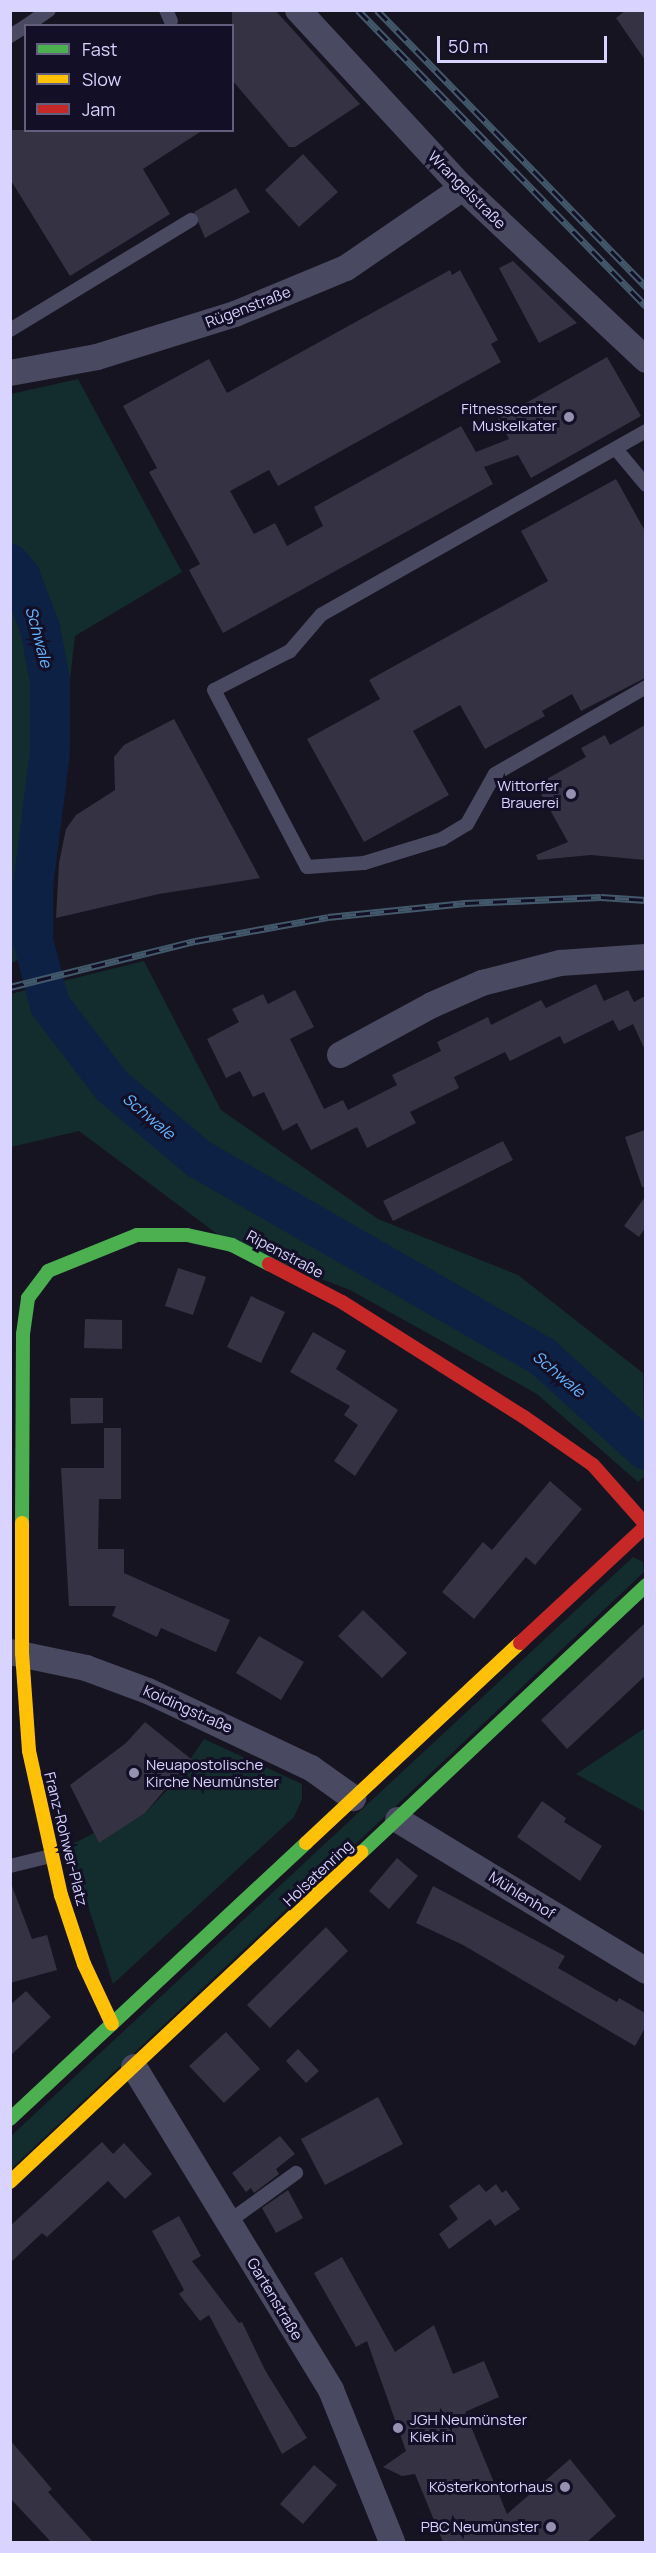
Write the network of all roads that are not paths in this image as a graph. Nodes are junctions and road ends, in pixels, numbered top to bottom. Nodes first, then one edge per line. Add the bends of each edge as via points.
1 (50, 10) edge
2 (298, 10) edge
3 (29, 24) edge
4 (24, 27) edge
5 (10, 36) edge
6 (463, 188) junction
7 (191, 220) dead end
8 (10, 330) edge
9 (645, 360) edge
10 (10, 373) edge
11 (645, 431) edge
12 (616, 449) junction
13 (645, 485) edge
14 (645, 687) edge
15 (645, 957) edge
16 (340, 1055) dead end
17 (645, 1526) edge
18 (645, 1585) edge
19 (16, 1653) edge
20 (353, 1798) junction
21 (398, 1820) junction
22 (51, 1856) junction
23 (10, 1866) edge
24 (645, 1971) edge
25 (112, 2024) junction
26 (134, 2067) junction
27 (10, 2119) edge
28 (296, 2173) dead end
29 (10, 2182) edge
30 (228, 2222) junction
31 (392, 2542) edge

1 - 3 lane
2 - 6 street, Wrangelstraße
4 - 5 lane
6 - 9 street, Wrangelstraße
6 - 10 street, Rügenstraße via 346,268 235,314 97,357
7 - 8 lane
11 - 12 lane
12 - 13 lane
12 - 14 lane via 321,615 290,651 214,690 307,867 364,863 442,839 466,824 495,774
15 - 16 street via 560,963 491,980 432,1005
17 - 19 main road, Ripenstraße via 593,1465 342,1302 232,1245 187,1235 137,1235 48,1271 28,1298 23,1334
17 - 20 main road, Holsatenring
18 - 21 main road, Holsatenring
19 - 20 street, Koldingstraße via 86,1668 230,1727 310,1768
19 - 22 main road, Franz-Rohwer-Platz via 29,1751
20 - 25 main road, Holsatenring
21 - 24 street, Mühlenhof
21 - 26 main road, Holsatenring
22 - 23 lane
22 - 25 main road, Franz-Rohwer-Platz via 84,1964
25 - 27 main road, Holsatenring
26 - 29 main road, Holsatenring
26 - 30 street, Gartenstraße
28 - 30 lane
30 - 31 street, Gartenstraße via 331,2390

